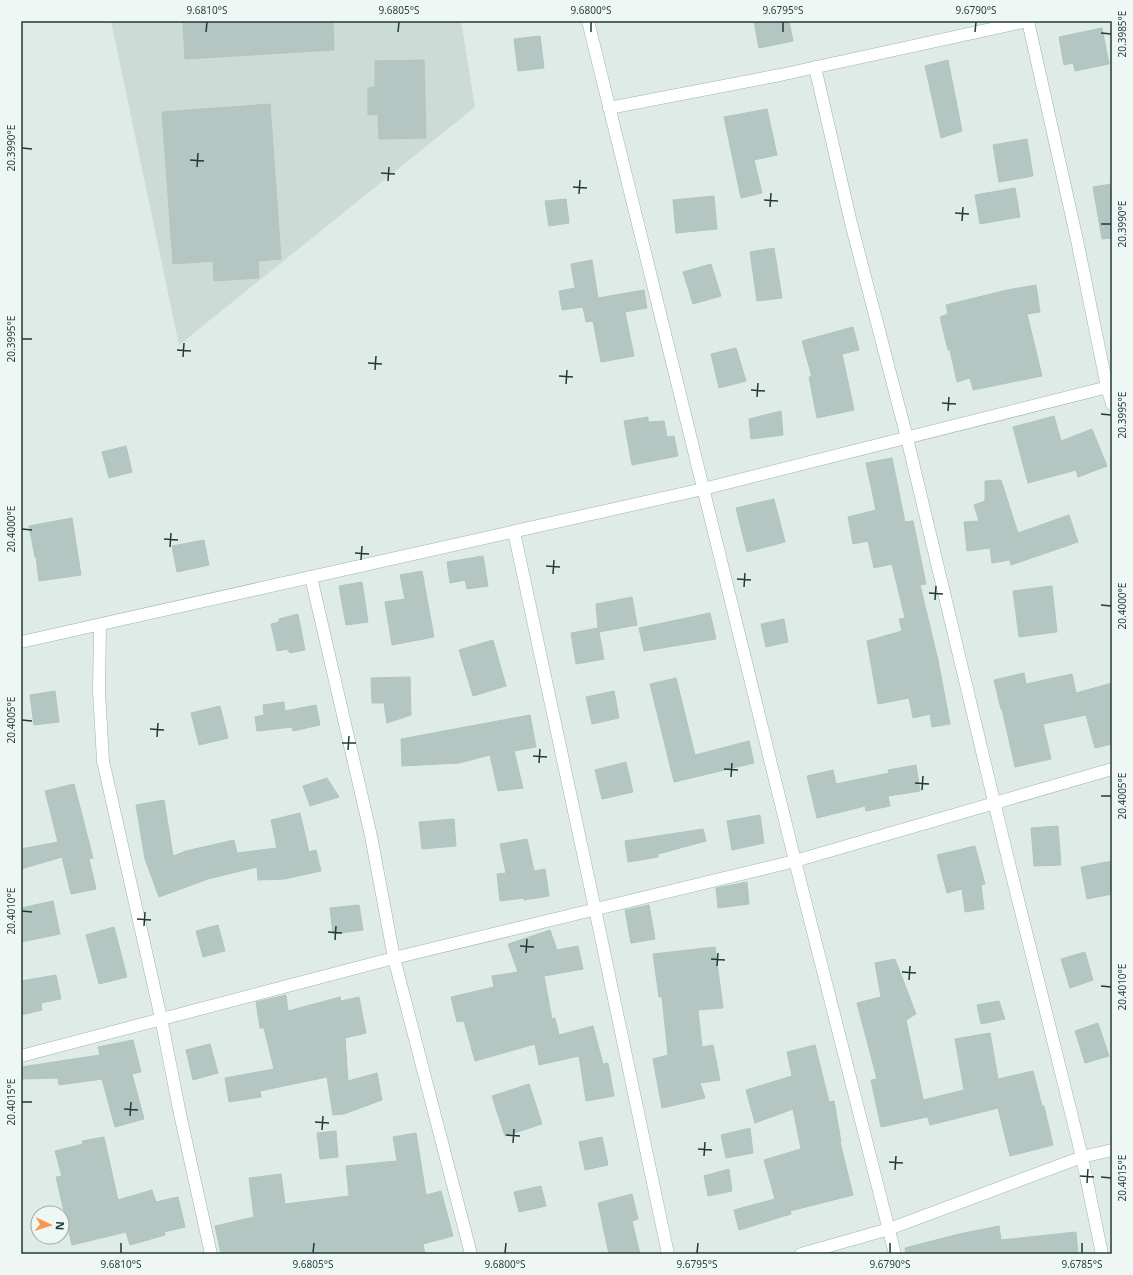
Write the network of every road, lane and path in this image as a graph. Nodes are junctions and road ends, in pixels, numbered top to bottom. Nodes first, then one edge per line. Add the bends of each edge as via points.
1 (588, 21) edge
2 (1028, 21) edge
3 (815, 67) junction
4 (609, 108) junction
5 (1110, 387) edge
6 (1112, 404) edge
7 (906, 438) junction
8 (704, 489) junction
9 (514, 532) junction
10 (311, 577) junction
11 (100, 625) junction
12 (21, 642) edge
13 (1112, 769) edge
14 (995, 803) junction
15 (795, 861) junction
16 (595, 909) junction
17 (394, 958) junction
18 (161, 1018) junction
19 (21, 1056) edge
20 (1112, 1150) edge
21 (1082, 1157) junction
22 (889, 1228) junction
23 (212, 1254) edge
24 (471, 1254) edge
25 (668, 1254) edge
26 (801, 1254) edge
27 (895, 1254) edge
28 (1102, 1254) edge

1 - 4 street
2 - 3 street
2 - 5 street
3 - 4 street
3 - 7 street via 851,223
4 - 8 street
5 - 6 street
5 - 7 street
7 - 8 street
7 - 14 street
8 - 9 street
8 - 15 street
9 - 10 street
9 - 16 street
10 - 11 street
10 - 17 street via 371,836
11 - 12 street
11 - 18 street via 99,691 103,761
13 - 14 street
14 - 15 street
14 - 21 street
15 - 16 street
15 - 22 street
16 - 17 street
16 - 25 street
17 - 18 street
17 - 24 street
18 - 19 street
18 - 23 street
20 - 21 street
21 - 22 street
21 - 28 street
22 - 26 street
22 - 27 street

